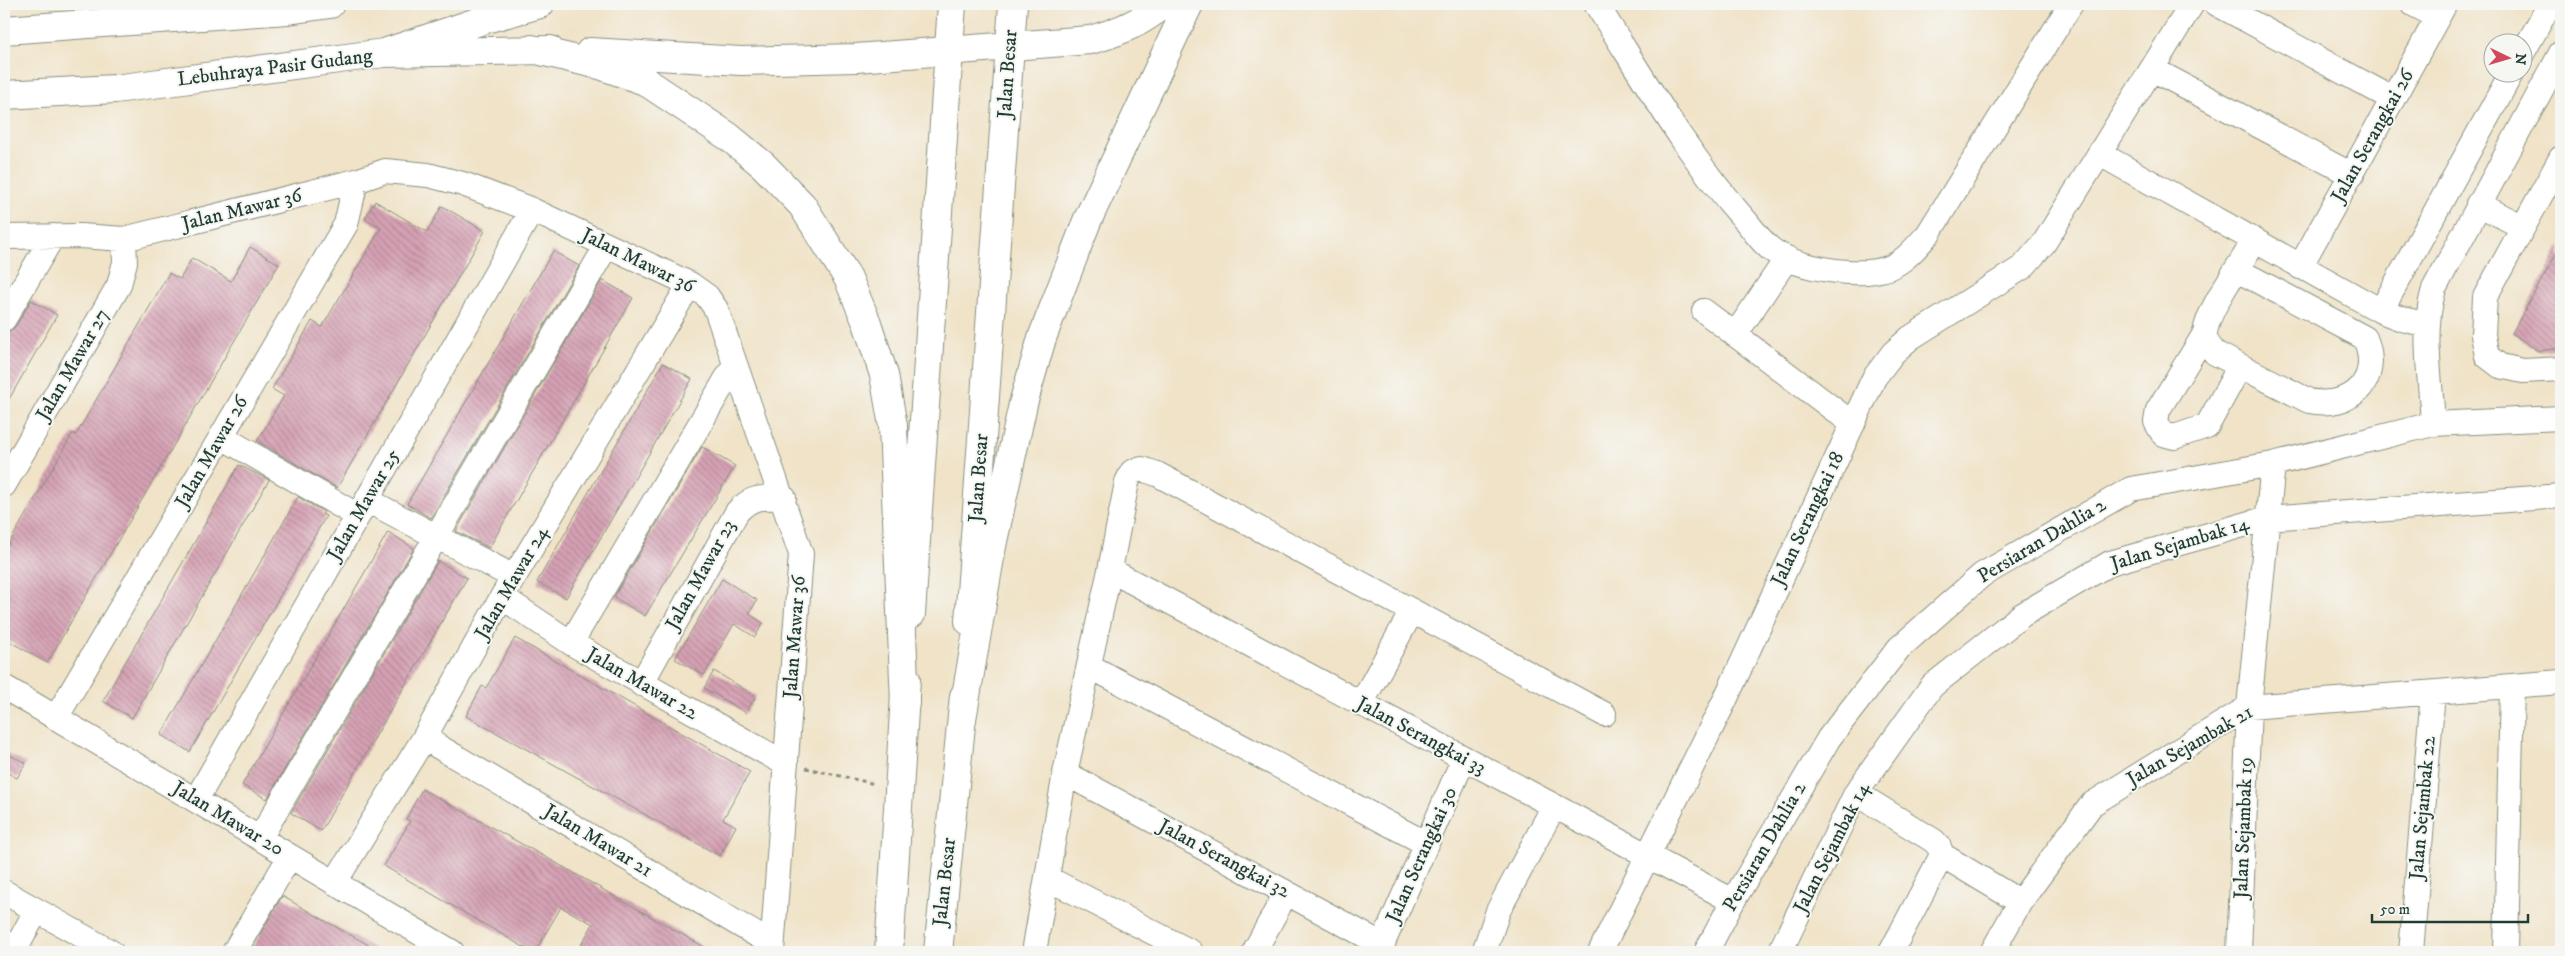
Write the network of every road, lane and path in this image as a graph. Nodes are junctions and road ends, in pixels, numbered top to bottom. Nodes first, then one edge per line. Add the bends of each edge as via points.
1 (314, 4) edge
2 (330, 4) edge
3 (540, 4) edge
4 (952, 4) edge
5 (1013, 4) edge
6 (1163, 4) edge
7 (1189, 4) edge
8 (1596, 4) edge
9 (2071, 4) edge
10 (2192, 4) edge
11 (2217, 4) edge
12 (2412, 4) edge
13 (2550, 4) edge
14 (288, 10) junction
15 (2442, 10) edge
16 (4, 30) edge
17 (2532, 36) edge
18 (1010, 47) junction
19 (532, 48) junction
20 (948, 52) junction
21 (384, 53) junction
22 (2561, 53) edge
23 (2152, 69) junction
24 (2507, 82) edge
25 (4, 95) edge
26 (2393, 99) junction
27 (2100, 154) junction
28 (2561, 158) edge
29 (2352, 175) junction
30 (356, 181) junction
31 (2478, 204) junction
32 (532, 210) junction
33 (2523, 227) junction
34 (53, 236) junction
35 (4, 237) edge
36 (124, 239) junction
37 (2254, 241) junction
38 (608, 246) junction
39 (1788, 258) junction
40 (2300, 267) junction
41 (2237, 270) junction
42 (690, 284) junction
43 (2381, 311) junction
44 (1704, 312) dead end
45 (4, 319) edge
46 (2428, 325) junction
47 (1735, 335) junction
48 (2204, 335) junction
49 (735, 364) junction
50 (2240, 366) junction
51 (2561, 369) edge
52 (2561, 418) edge
53 (1853, 424) junction
54 (2433, 424) junction
55 (222, 436) junction
56 (2273, 464) junction
57 (4, 485) edge
58 (2561, 496) edge
59 (784, 498) junction
60 (362, 508) junction
61 (2268, 518) junction
62 (437, 537) junction
63 (1110, 570) junction
64 (514, 577) junction
65 (502, 597) junction
66 (1412, 611) junction
67 (571, 643) junction
68 (1089, 666) junction
69 (2561, 682) edge
70 (641, 684) junction
71 (2512, 686) junction
72 (4, 688) edge
73 (2433, 693) junction
74 (905, 703) junction
75 (1361, 704) junction
76 (2249, 707) junction
77 (1604, 714) dead end
78 (56, 718) junction
79 (962, 719) junction
80 (424, 738) junction
81 (1464, 758) junction
82 (786, 764) junction
83 (1065, 773) junction
84 (900, 792) junction
85 (1856, 793) junction
86 (196, 800) junction
87 (1554, 806) junction
88 (260, 838) junction
89 (1427, 844) junction
90 (1942, 855) junction
91 (290, 856) junction
92 (1647, 856) junction
93 (1047, 878) junction
94 (335, 882) junction
95 (4, 892) edge
96 (1286, 893) junction
97 (1733, 901) junction
98 (2020, 902) junction
99 (36, 911) junction
100 (772, 948) edge
101 (1381, 948) edge
102 (107, 951) edge
103 (14, 952) edge
104 (234, 952) edge
105 (452, 952) edge
106 (889, 952) edge
107 (938, 952) edge
108 (1034, 952) edge
109 (1191, 952) edge
110 (1254, 952) edge
111 (1484, 952) edge
112 (1600, 952) edge
113 (1706, 952) edge
114 (1780, 952) edge
115 (1891, 952) edge
116 (1992, 952) edge
117 (2239, 952) edge
118 (2411, 952) edge
119 (2506, 952) edge

1 - 14 main road
2 - 14 main road
3 - 21 main road, Lebuhraya Pasir Gudang
4 - 20 main road
5 - 18 main road, Jalan Besar
6 - 18 main road via 1114,33 1090,40
7 - 79 main road via 1086,221 1042,338 1011,456 992,546
8 - 39 street via 1710,178 1774,252
9 - 39 street via 1928,234 1906,258 1888,268 1860,272 1827,269
10 - 23 street, Jalan Serangkai 18
11 - 26 street
12 - 15 street
13 - 17 street
14 - 16 main road
15 - 26 street, Jalan Serangkai 26
18 - 20 main road
18 - 79 main road, Jalan Besar
19 - 20 main road via 741,60
19 - 21 main road
19 - 74 main road via 603,66 645,81 729,137 763,165 802,205 848,278 884,375 893,426
20 - 74 main road
21 - 25 main road, Lebuhraya Pasir Gudang via 115,89
22 - 31 street
23 - 27 street, Jalan Serangkai 18
23 - 29 street
24 - 43 street
26 - 29 street, Jalan Serangkai 26
27 - 37 street
27 - 53 street, Jalan Serangkai 18 via 2044,242 2023,267 1910,338 1893,353 1874,378
28 - 33 street
29 - 40 street, Jalan Serangkai 26
30 - 32 street, Jalan Mawar 36 via 385,171 428,175
30 - 36 street, Jalan Mawar 36
30 - 55 street, Jalan Mawar 26 via 346,224
31 - 33 street
31 - 46 street via 2434,289 2428,307
32 - 38 street, Jalan Mawar 36
32 - 60 street, Jalan Mawar 25
33 - 51 street via 2485,297 2482,335 2487,356 2500,366 2523,371
34 - 35 street, Jalan Mawar 36
34 - 36 street, Jalan Mawar 36
34 - 45 street
36 - 57 street, Jalan Mawar 27 via 125,262 120,285
37 - 40 street
37 - 41 street
38 - 42 street, Jalan Mawar 36
38 - 62 street
39 - 47 street
40 - 43 street
41 - 48 street via 2210,316
41 - 50 street via 2366,338 2372,354 2371,367 2360,390 2344,400 2322,404 2309,401
42 - 49 street, Jalan Mawar 36 via 707,296 716,309
42 - 64 street, Jalan Mawar 24
43 - 46 street via 2402,320
44 - 47 street
46 - 54 street
47 - 53 street
48 - 50 street via 2215,353
48 - 50 street via 2158,410 2156,422 2164,434 2174,437 2208,426
49 - 59 street, Jalan Mawar 36
49 - 67 street
52 - 54 street, Persiaran Dahlia 2
53 - 92 street, Jalan Serangkai 18 via 1725,700
54 - 56 street, Persiaran Dahlia 2
55 - 60 street
55 - 78 street, Jalan Mawar 26
56 - 61 street, Jalan Sejambak 19
56 - 97 street, Persiaran Dahlia 2 via 2131,489 1982,575 1899,648 1829,738
58 - 61 street, Jalan Sejambak 14
59 - 70 street, Jalan Mawar 23 via 748,500 737,512
59 - 82 street, Jalan Mawar 36 via 802,554
60 - 62 street
60 - 86 street, Jalan Mawar 25
61 - 76 street, Jalan Sejambak 19
61 - 85 street, Jalan Sejambak 14 via 2110,563 2022,615 1932,686
62 - 64 street
62 - 88 street
63 - 66 street via 1127,482 1132,472 1142,469 1157,474
63 - 68 street
63 - 75 street, Jalan Serangkai 33
64 - 65 street, Jalan Mawar 24
65 - 67 street, Jalan Mawar 22
65 - 80 street, Jalan Mawar 24
66 - 75 street
66 - 77 street
67 - 70 street, Jalan Mawar 22
68 - 83 street
68 - 89 street
69 - 71 street, Jalan Sejambak 21
70 - 82 street, Jalan Mawar 22
71 - 73 street, Jalan Sejambak 21
71 - 119 street
72 - 78 street, Jalan Mawar 20
73 - 76 street, Jalan Sejambak 21
73 - 118 street, Jalan Sejambak 22
74 - 84 main road
75 - 81 street, Jalan Serangkai 33
76 - 98 street, Jalan Sejambak 21 via 2092,804
76 - 117 street, Jalan Sejambak 19
78 - 86 street, Jalan Mawar 20
79 - 107 main road, Jalan Besar
80 - 94 street, Jalan Mawar 24
80 - 100 street, Jalan Mawar 21
81 - 87 street, Jalan Serangkai 33
81 - 89 street, Jalan Serangkai 30
82 - 84 path via 865,780
82 - 100 street, Jalan Mawar 36
83 - 93 street
83 - 96 street, Jalan Serangkai 32
84 - 106 main road
85 - 90 street via 1934,842
85 - 114 street, Jalan Sejambak 14
86 - 88 street, Jalan Mawar 20
87 - 92 street, Jalan Serangkai 33
87 - 111 street via 1498,911
88 - 91 street, Jalan Mawar 20
89 - 101 street, Jalan Serangkai 30
90 - 98 street
90 - 115 street
91 - 94 street, Jalan Mawar 20
91 - 104 street
92 - 97 street, Jalan Serangkai 33
92 - 112 street, Jalan Serangkai 18
93 - 108 street
93 - 109 street
94 - 105 street, Jalan Mawar 20
95 - 99 street
96 - 101 street, Jalan Serangkai 32
96 - 110 street
97 - 113 street, Persiaran Dahlia 2
98 - 116 street, Jalan Sejambak 21
99 - 102 street
99 - 103 street

